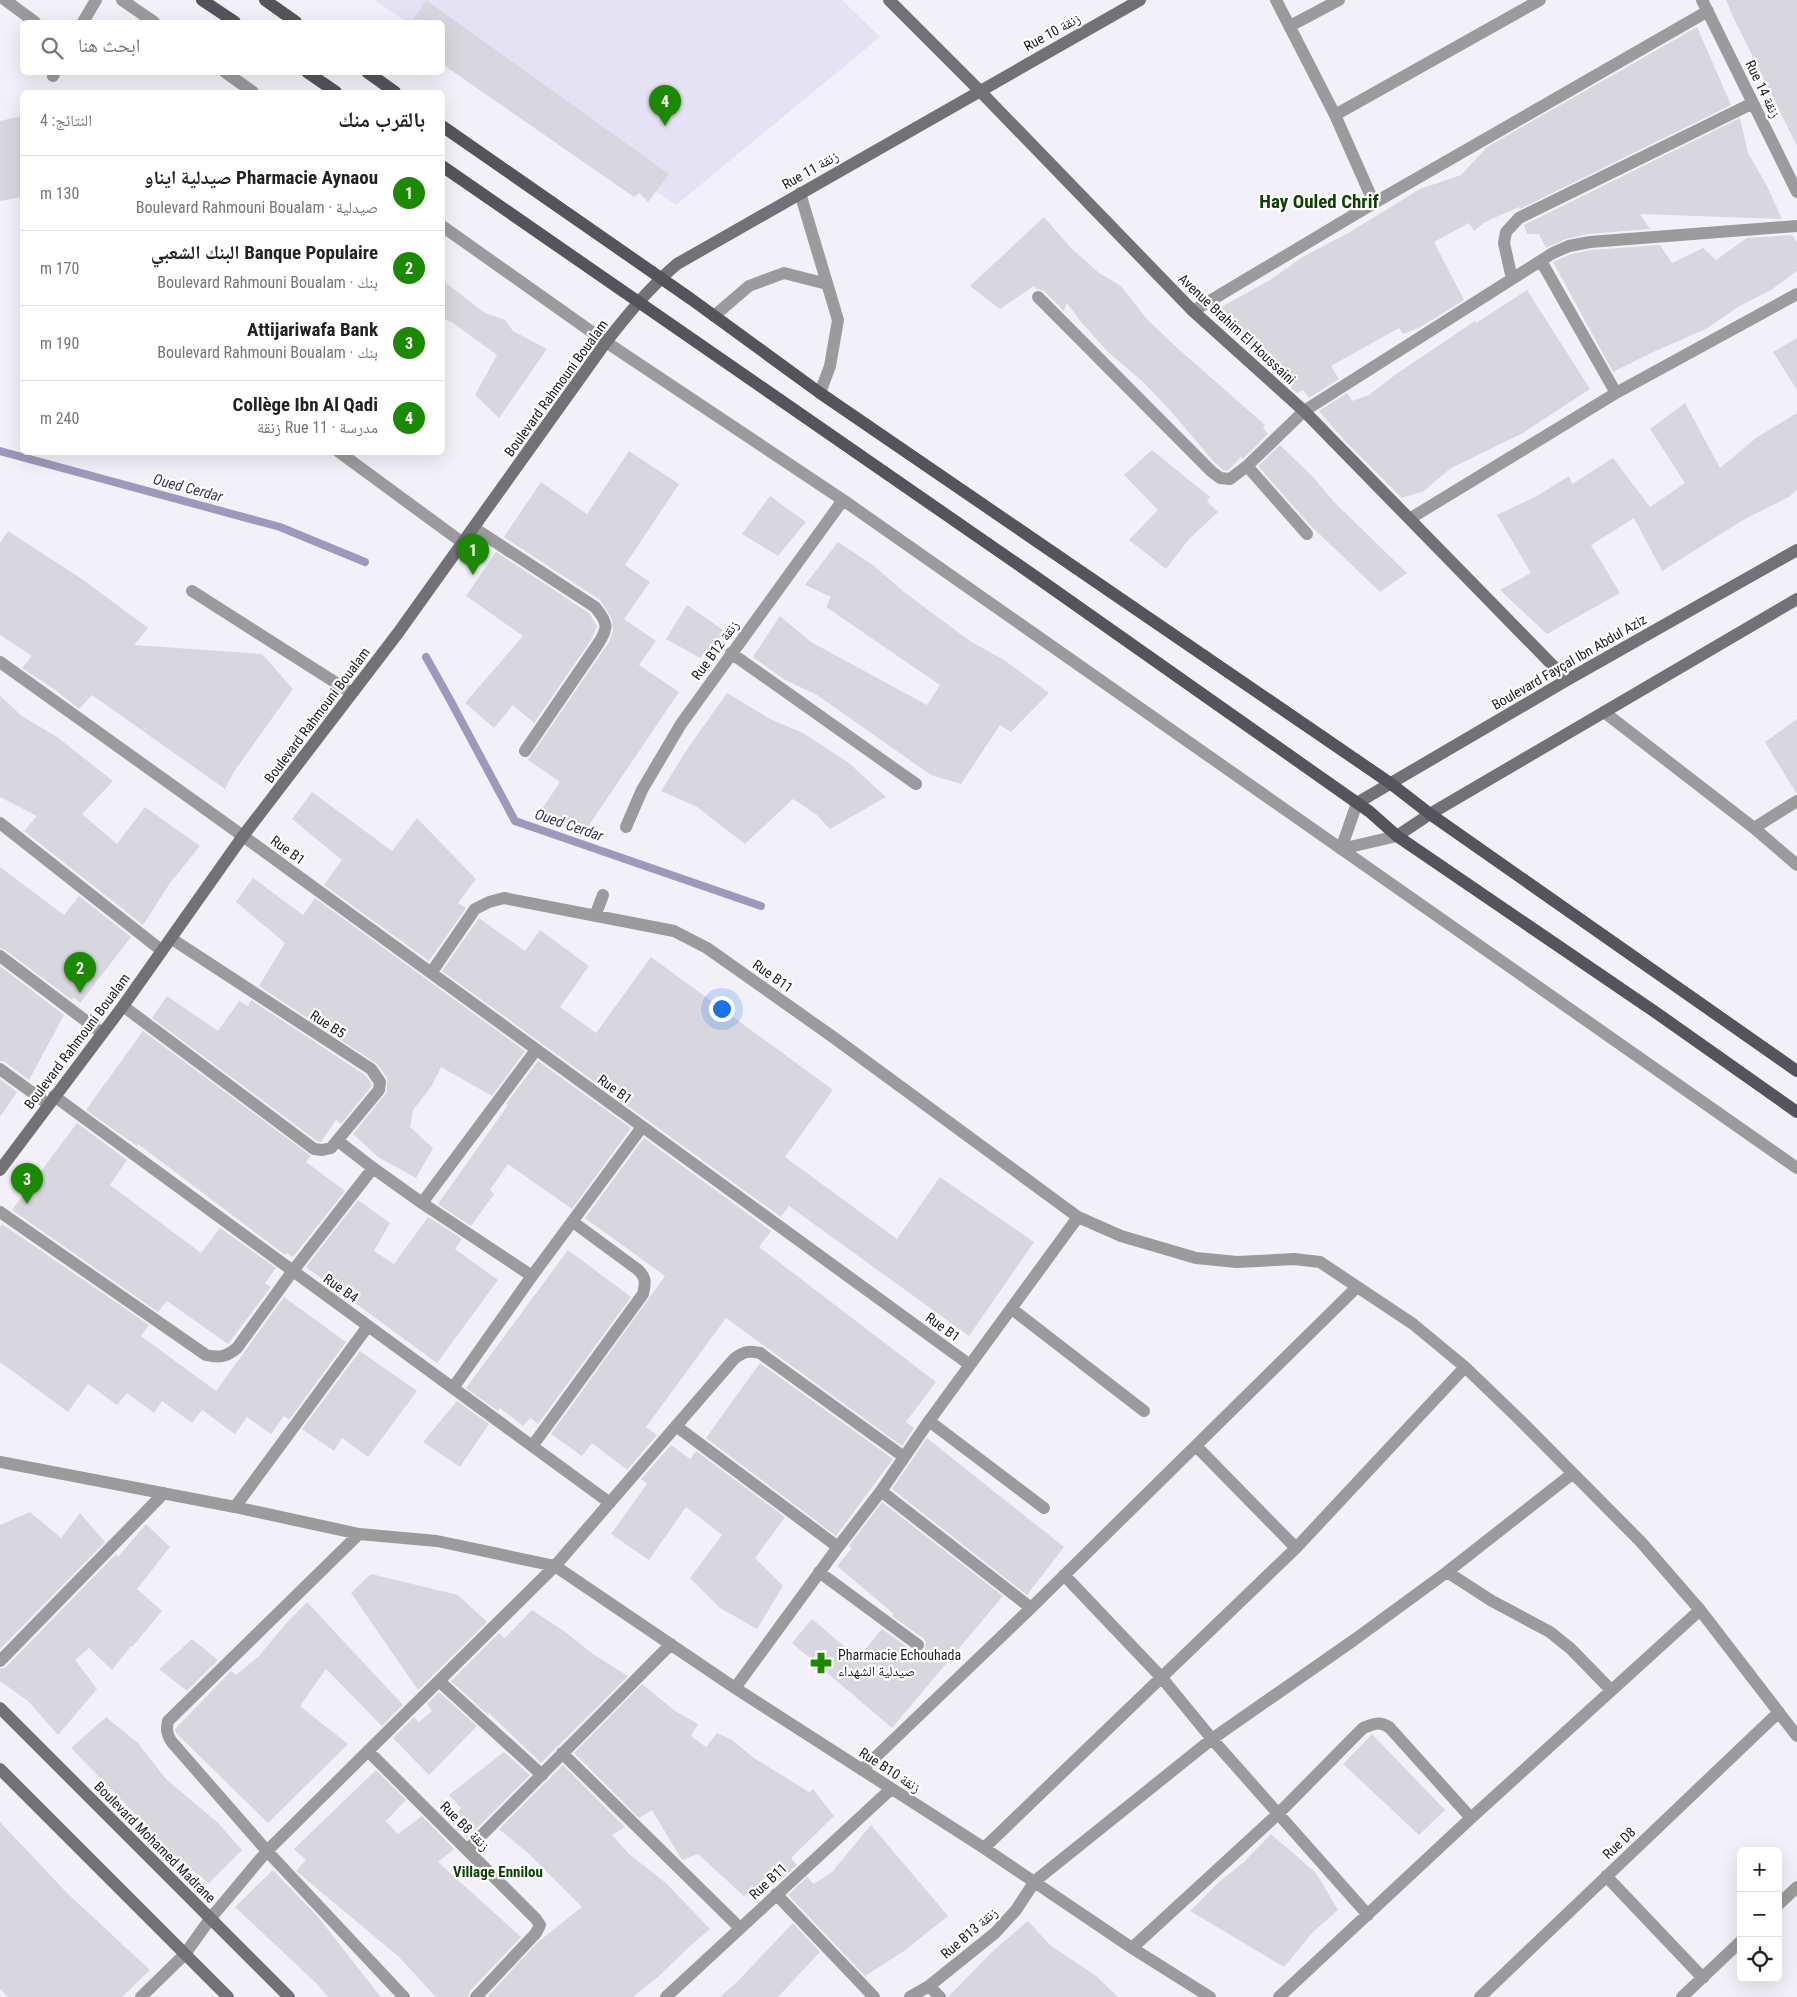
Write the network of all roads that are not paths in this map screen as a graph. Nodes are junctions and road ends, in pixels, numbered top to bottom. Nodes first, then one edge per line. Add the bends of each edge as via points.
1 (5, 0) edge
2 (96, 0) edge
3 (122, 0) edge
4 (202, 0) edge
5 (265, 0) edge
6 (889, 0) edge
7 (1140, 0) edge
8 (1276, 0) edge
9 (1339, 0) edge
10 (1540, 0) edge
11 (1705, 6) edge
12 (33, 20) edge
13 (84, 20) edge
14 (151, 20) edge
15 (232, 20) edge
16 (293, 20) edge
17 (1290, 26) junction
18 (229, 75) edge
19 (311, 75) edge
20 (371, 75) edge
21 (250, 90) edge
22 (333, 90) edge
23 (393, 90) edge
24 (979, 90) junction
25 (1753, 103) junction
26 (1335, 115) junction
27 (445, 128) edge
28 (445, 168) edge
29 (1797, 192) edge
30 (800, 193) junction
31 (1374, 203) junction
32 (1797, 226) edge
33 (445, 228) edge
34 (1541, 261) junction
35 (659, 279) junction
36 (1512, 279) junction
37 (827, 284) junction
38 (1797, 294) edge
39 (1038, 297) dead end
40 (638, 302) junction
41 (1193, 311) junction
42 (714, 316) junction
43 (606, 342) junction
44 (820, 393) junction
45 (1616, 393) junction
46 (1304, 411) junction
47 (343, 455) edge
48 (1247, 466) junction
49 (843, 500) junction
50 (1411, 518) junction
51 (474, 528) junction
52 (1307, 534) dead end
53 (463, 543) junction
54 (1797, 550) edge
55 (192, 591) dead end
56 (1797, 599) edge
57 (731, 653) junction
58 (0, 662) edge
59 (1567, 680) junction
60 (352, 693) junction
61 (1604, 712) junction
62 (525, 751) dead end
63 (1390, 783) junction
64 (916, 784) dead end
65 (1797, 801) edge
66 (1357, 803) junction
67 (1430, 814) junction
68 (0, 823) edge
69 (626, 827) dead end
70 (1754, 828) junction
71 (244, 836) junction
72 (1398, 836) junction
73 (1341, 849) junction
74 (1797, 865) edge
75 (603, 896) dead end
76 (595, 916) junction
77 (172, 939) junction
78 (161, 950) junction
79 (0, 956) edge
80 (431, 973) junction
81 (123, 1006) junction
82 (102, 1033) junction
83 (536, 1050) junction
84 (0, 1068) edge
85 (1797, 1071) edge
86 (51, 1100) junction
87 (1797, 1112) edge
88 (642, 1127) junction
89 (338, 1141) junction
90 (373, 1168) junction
91 (1797, 1168) edge
92 (0, 1170) edge
93 (422, 1203) junction
94 (0, 1212) edge
95 (1078, 1217) junction
96 (573, 1222) junction
97 (292, 1272) junction
98 (532, 1276) junction
99 (1357, 1287) junction
100 (1012, 1309) junction
101 (368, 1326) junction
102 (970, 1365) junction
103 (1465, 1367) junction
104 (453, 1388) junction
105 (1144, 1411) dead end
106 (929, 1421) junction
107 (676, 1426) junction
108 (533, 1445) junction
109 (1196, 1446) junction
110 (904, 1457) junction
111 (0, 1462) edge
112 (1572, 1474) junction
113 (881, 1491) junction
114 (164, 1493) junction
115 (610, 1503) junction
116 (235, 1508) junction
117 (1044, 1508) dead end
118 (359, 1534) junction
119 (838, 1547) junction
120 (1296, 1548) junction
121 (555, 1566) junction
122 (820, 1572) junction
123 (1447, 1572) junction
124 (1064, 1575) junction
125 (1031, 1608) junction
126 (1700, 1610) junction
127 (671, 1644) junction
128 (918, 1645) dead end
129 (0, 1660) edge
130 (1162, 1678) junction
131 (440, 1681) junction
132 (735, 1688) junction
133 (1611, 1690) junction
134 (0, 1708) edge
135 (1779, 1712) junction
136 (1797, 1736) edge
137 (1212, 1739) junction
138 (368, 1751) junction
139 (562, 1753) junction
140 (0, 1769) edge
141 (862, 1770) junction
142 (542, 1775) junction
143 (891, 1788) junction
144 (1278, 1814) junction
145 (1471, 1818) junction
146 (984, 1848) junction
147 (468, 1849) junction
148 (267, 1850) junction
149 (1606, 1876) junction
150 (1034, 1881) junction
151 (1797, 1888) edge
152 (776, 1894) junction
153 (1782, 1902) edge
154 (1368, 1915) junction
155 (210, 1919) junction
156 (740, 1928) junction
157 (1737, 1945) edge
158 (1132, 1948) junction
159 (185, 1954) junction
160 (1703, 1978) junction
161 (929, 1986) junction
162 (141, 1997) edge
163 (228, 1997) edge
164 (289, 1997) edge
165 (404, 1997) edge
166 (476, 1997) edge
167 (666, 1997) edge
168 (874, 1997) edge
169 (910, 1997) edge
170 (940, 1997) edge
171 (1210, 1997) edge
172 (1278, 1997) edge
173 (1480, 1997) edge
174 (1682, 1997) edge

1 - 12 street
2 - 13 street
3 - 14 street
4 - 15 main road
5 - 16 main road
6 - 24 street, Avenue Brahim El Houssaini
7 - 24 street, Rue 10 زنقة
8 - 17 street
9 - 17 street
10 - 26 street
11 - 25 street, Rue 14 زنقة
11 - 31 street
17 - 26 street
18 - 21 street
19 - 22 main road
20 - 23 main road
24 - 30 street, Rue 11 زنقة
24 - 41 street, Avenue Brahim El Houssaini
25 - 29 street, Rue 14 زنقة
25 - 36 street via 1519,218 1506,232 1504,243
26 - 31 street
27 - 35 main road
28 - 40 main road
30 - 35 street, Rue 11 زنقة via 677,264
30 - 37 street
31 - 41 street
32 - 34 street via 1590,242 1553,252
33 - 43 street
34 - 36 street
34 - 45 street
35 - 40 street, Boulevard Rahmouni Boualam
35 - 42 main road
36 - 46 street
37 - 42 street via 784,273 749,286
37 - 44 street via 838,320 830,366
38 - 45 street
39 - 48 street via 1220,478 1230,479
40 - 43 street, Boulevard Rahmouni Boualam
40 - 66 main road
41 - 46 street, Avenue Brahim El Houssaini
42 - 44 main road
43 - 49 street
43 - 51 street, Boulevard Rahmouni Boualam
44 - 63 main road
45 - 50 street
46 - 48 street
46 - 50 street, Avenue Brahim El Houssaini
47 - 53 street
48 - 52 street
49 - 57 street, Rue B12 زنقة
49 - 73 street
50 - 59 street, Avenue Brahim El Houssaini
51 - 53 street, Boulevard Rahmouni Boualam
51 - 62 street via 596,607 607,626 605,634
53 - 60 street, Boulevard Rahmouni Boualam
54 - 59 street, Boulevard Fayçal Ibn Abdul Aziz
55 - 60 street
56 - 61 street
57 - 64 street
57 - 69 street, Rue B12 زنقة via 676,732 642,790
58 - 71 street, Rue B1
59 - 63 street, Boulevard Fayçal Ibn Abdul Aziz
60 - 71 street, Boulevard Rahmouni Boualam
61 - 67 street
61 - 70 street
63 - 66 street, Boulevard Fayçal Ibn Abdul Aziz
63 - 67 main road
65 - 70 street
66 - 72 main road
66 - 73 street
67 - 72 street
67 - 85 main road
68 - 78 street
70 - 74 street
71 - 77 street, Boulevard Rahmouni Boualam
71 - 80 street, Rue B1
72 - 73 street
72 - 87 main road
73 - 91 street
75 - 76 street
76 - 80 street, Rue B11 via 504,898 489,902 475,909
76 - 95 street, Rue B11 via 674,931 707,948
77 - 78 street, Boulevard Rahmouni Boualam
77 - 89 street, Rue B5 via 371,1069 380,1082 378,1090
78 - 81 street, Boulevard Rahmouni Boualam
79 - 82 street
80 - 83 street, Rue B1
81 - 82 street, Boulevard Rahmouni Boualam
81 - 89 street via 314,1149 327,1150
82 - 86 street, Boulevard Rahmouni Boualam
83 - 88 street, Rue B1
83 - 93 street
84 - 86 street, Rue B4
86 - 92 street, Boulevard Rahmouni Boualam
86 - 97 street, Rue B4
88 - 96 street
88 - 102 street, Rue B1
89 - 90 street
90 - 93 street
90 - 97 street
93 - 98 street
94 - 97 street via 206,1355 228,1356 237,1348
95 - 99 street, Rue B11 via 1121,1236 1196,1258 1237,1262 1294,1259 1320,1262
95 - 100 street
96 - 98 street
96 - 108 street via 637,1269 646,1282 643,1294
97 - 101 street, Rue B4
98 - 104 street
99 - 103 street, Rue B11 via 1413,1324
99 - 109 street
100 - 102 street
100 - 105 street
101 - 104 street, Rue B4
101 - 116 street
102 - 106 street
103 - 112 street, Rue B11 via 1522,1420
103 - 120 street
104 - 108 street, Rue B4
106 - 110 street
106 - 117 street
107 - 110 street via 734,1359 750,1351 760,1353
107 - 115 street
107 - 119 street
108 - 115 street, Rue B4
109 - 120 street
109 - 124 street
110 - 113 street
111 - 114 street
112 - 123 street, Rue B13 زنقة
112 - 126 street, Rue B11 via 1641,1542
113 - 119 street
113 - 125 street
114 - 116 street
114 - 129 street
115 - 121 street
116 - 118 street
118 - 121 street via 437,1541
118 - 148 street via 168,1722 166,1728 171,1741
119 - 122 street
120 - 130 street
121 - 127 street, Rue B10 زنقة
121 - 131 street
122 - 128 street
122 - 132 street
123 - 133 street via 1550,1632
123 - 137 street, Rue B13 زنقة
124 - 125 street
124 - 130 street
125 - 141 street
126 - 133 street
126 - 135 street, Rue B11
127 - 132 street, Rue B10 زنقة
127 - 139 street
130 - 137 street
130 - 146 street
131 - 138 street
131 - 142 street
132 - 141 street, Rue B10 زنقة
133 - 145 street
134 - 155 street, Boulevard Mohamed Madrane
135 - 136 street, Rue B11
135 - 149 street, Rue D8
137 - 144 street
137 - 150 street, Rue B13 زنقة
138 - 147 street, Rue B8 زنقة
138 - 148 street
139 - 142 street
139 - 156 street
140 - 159 street
141 - 143 street, Rue B10 زنقة
142 - 147 street
143 - 146 street, Rue B10 زنقة
143 - 152 street, Rue B11
144 - 145 street via 1363,1728 1382,1723
144 - 154 street
144 - 158 street
145 - 154 street
146 - 150 street, Rue B10 زنقة
147 - 166 street, Rue B8 زنقة via 540,1925
148 - 155 street
148 - 165 street
149 - 160 street
149 - 173 street, Rue D8
150 - 158 street, Rue B10 زنقة
150 - 161 street, Rue B13 زنقة via 1008,1921
151 - 153 street
152 - 156 street, Rue B11
152 - 168 street
154 - 172 street
155 - 159 street
155 - 164 street, Boulevard Mohamed Madrane
156 - 167 street, Rue B11
157 - 160 street
158 - 171 street, Rue B10 زنقة
159 - 162 street
159 - 163 street
160 - 174 street
161 - 169 street, Rue B13 زنقة
161 - 170 street

